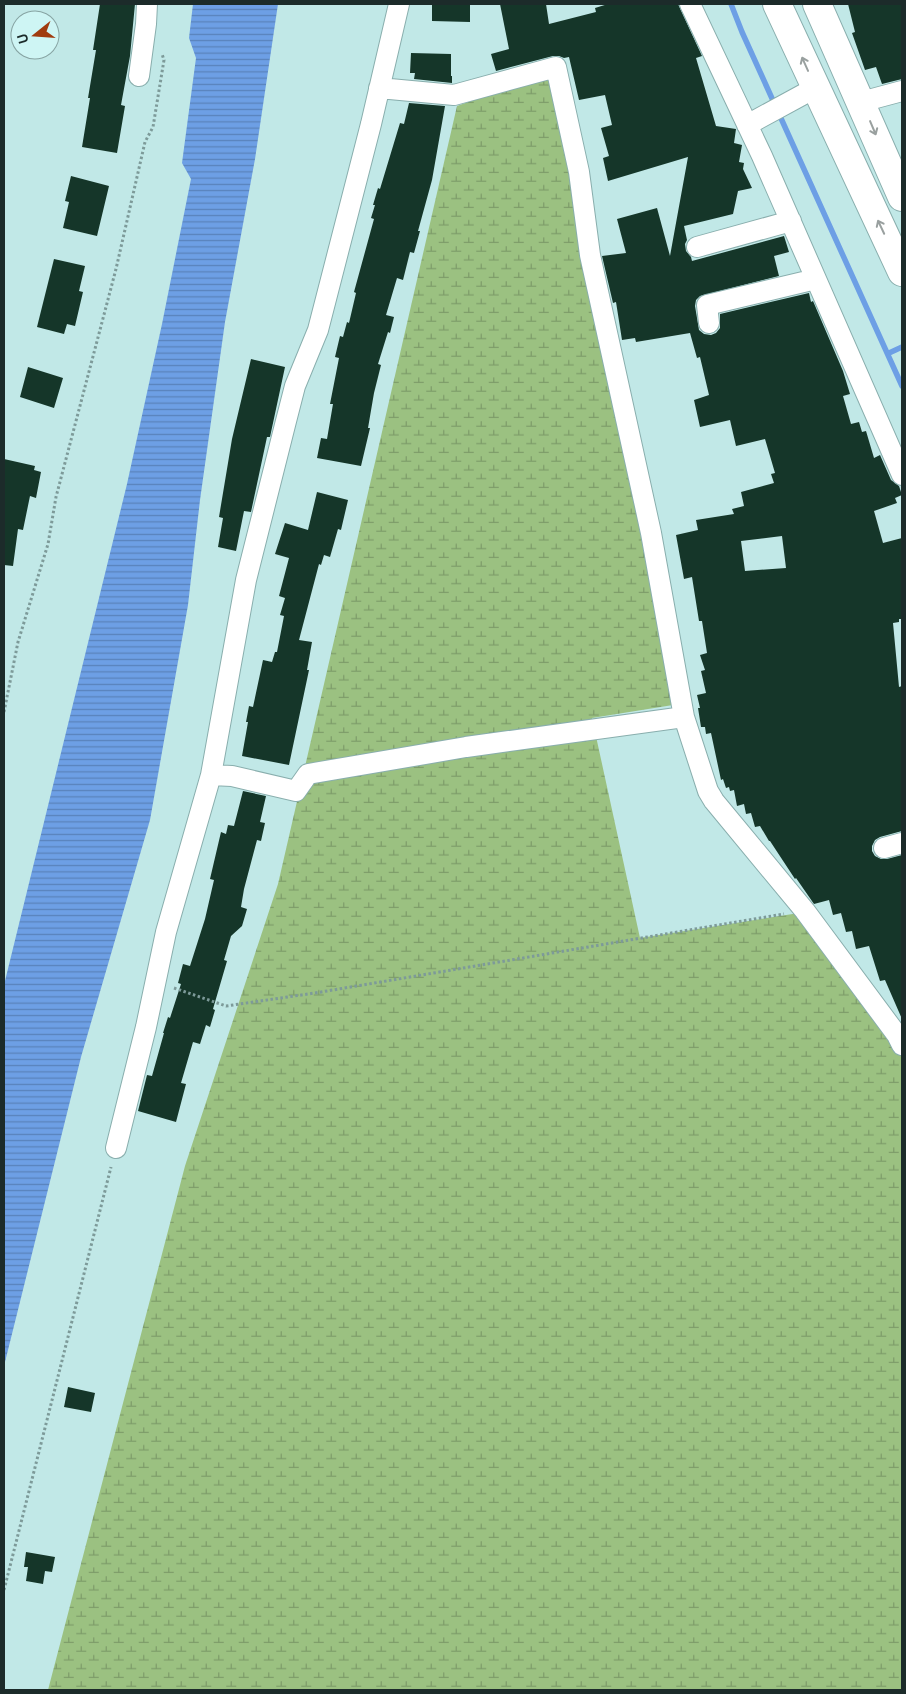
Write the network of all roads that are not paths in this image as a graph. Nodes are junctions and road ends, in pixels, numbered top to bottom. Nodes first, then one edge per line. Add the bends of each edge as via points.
1 (147, 4) edge
2 (399, 4) edge
3 (690, 4) edge
4 (777, 4) edge
5 (817, 4) edge
6 (139, 76) dead end
7 (379, 88) junction
8 (902, 91) edge
9 (810, 92) junction
10 (861, 102) junction
11 (750, 122) junction
12 (902, 197) edge
13 (790, 221) junction
14 (697, 247) dead end
15 (902, 272) edge
16 (816, 279) junction
17 (709, 323) dead end
18 (901, 468) edge
19 (684, 717) junction
20 (211, 775) junction
21 (902, 1045) edge
22 (116, 1148) road end

1 - 6 street
2 - 7 street
3 - 11 street
9 -> 4 highway
5 - 10 highway
7 - 19 street via 454,95 556,67 579,172 590,255 651,533
7 - 20 street via 318,330 295,386 246,580
8 - 10 street
9 - 11 street
15 -> 9 highway
10 -> 12 highway
11 - 13 street
13 - 14 street
13 - 16 street
16 - 17 street via 707,305
16 - 18 street
19 - 20 street via 466,747 308,774 296,791 232,776
19 - 21 street via 714,801 805,911
20 - 22 street via 166,932

